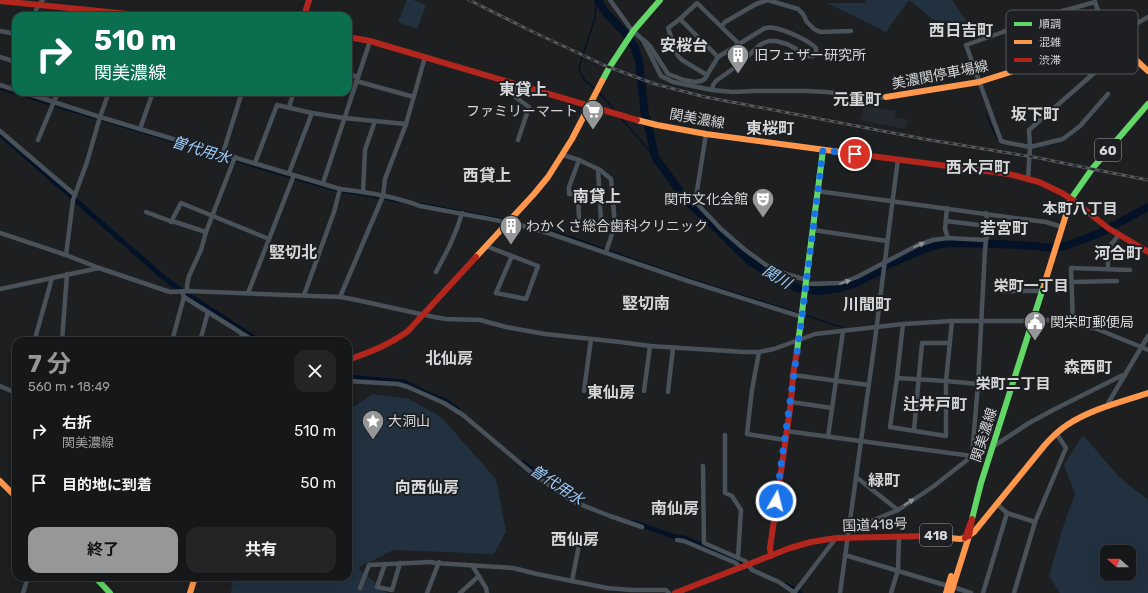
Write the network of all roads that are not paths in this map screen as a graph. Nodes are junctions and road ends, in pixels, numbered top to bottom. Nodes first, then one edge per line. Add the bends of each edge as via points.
1 (43, 0) edge
2 (309, 0) edge
3 (610, 0) edge
4 (660, 0) edge
5 (0, 1) edge
6 (38, 5) junction
7 (1065, 10) edge
8 (1098, 10) edge
9 (35, 12) edge
10 (81, 12) edge
11 (305, 12) edge
12 (1148, 17) edge
13 (680, 20) junction
14 (1138, 23) edge
15 (722, 26) junction
16 (1006, 30) edge
17 (0, 31) edge
18 (634, 31) junction
19 (850, 31) dead end
20 (12, 33) edge
21 (352, 38) edge
22 (370, 40) junction
23 (643, 40) junction
24 (739, 44) junction
25 (0, 57) edge
26 (425, 57) junction
27 (718, 57) junction
28 (12, 61) edge
29 (1138, 62) edge
30 (1148, 71) edge
31 (1006, 73) edge
32 (1093, 74) edge
33 (707, 75) junction
34 (352, 76) edge
35 (357, 79) junction
36 (979, 82) junction
37 (0, 85) edge
38 (517, 85) junction
39 (12, 89) edge
40 (712, 90) junction
41 (352, 94) edge
42 (1108, 94) dead end
43 (36, 96) edge
44 (57, 96) edge
45 (108, 96) edge
46 (152, 96) edge
47 (241, 96) edge
48 (293, 96) edge
49 (351, 96) edge
50 (414, 97) junction
51 (886, 97) joint
52 (55, 102) junction
53 (1148, 104) edge
54 (589, 106) junction
55 (290, 107) junction
56 (312, 113) junction
57 (100, 116) junction
58 (344, 118) junction
59 (375, 121) junction
60 (406, 124) junction
61 (140, 129) junction
62 (0, 131) edge
63 (706, 134) junction
64 (38, 140) dead end
65 (518, 140) dead end
66 (1030, 147) junction
67 (823, 150) junction
68 (222, 153) junction
69 (563, 155) junction
70 (235, 157) junction
71 (898, 159) junction
72 (579, 160) junction
73 (255, 163) junction
74 (598, 169) junction
75 (292, 174) junction
76 (1028, 178) junction
77 (323, 184) junction
78 (340, 189) junction
79 (817, 191) junction
80 (363, 192) junction
81 (75, 195) junction
82 (383, 196) junction
83 (1071, 199) junction
84 (893, 201) junction
85 (947, 208) junction
86 (146, 212) dead end
87 (462, 213) junction
88 (986, 213) junction
89 (213, 216) junction
90 (579, 219) dead end
91 (946, 221) junction
92 (171, 222) junction
93 (508, 223) junction
94 (615, 225) junction
95 (988, 226) junction
96 (1062, 228) junction
97 (813, 230) junction
98 (206, 232) junction
99 (0, 233) edge
100 (1119, 235) junction
101 (948, 238) junction
102 (269, 239) junction
103 (986, 240) junction
104 (887, 241) junction
105 (486, 246) junction
106 (606, 252) junction
107 (1148, 252) edge
108 (66, 255) junction
109 (512, 256) junction
110 (885, 264) junction
111 (99, 268) junction
112 (1108, 269) junction
113 (1130, 270) dead end
114 (436, 272) dead end
115 (67, 274) junction
116 (52, 278) junction
117 (1117, 281) dead end
118 (806, 282) junction
119 (1072, 282) junction
120 (0, 289) edge
121 (187, 291) junction
122 (1002, 291) dead end
123 (1043, 291) junction
124 (182, 292) junction
125 (248, 293) junction
126 (304, 296) junction
127 (184, 297) junction
128 (340, 297) junction
129 (208, 312) junction
130 (423, 314) junction
131 (802, 317) junction
132 (980, 320) junction
133 (952, 321) junction
134 (1033, 321) junction
135 (903, 324) junction
136 (1073, 324) junction
137 (877, 327) junction
138 (843, 331) junction
139 (242, 334) junction
140 (36, 335) dead end
141 (1148, 336) edge
142 (62, 337) edge
143 (173, 337) edge
144 (201, 337) edge
145 (241, 337) edge
146 (247, 337) edge
147 (591, 338) junction
148 (799, 341) junction
149 (950, 343) junction
150 (650, 346) junction
151 (673, 348) junction
152 (1141, 348) junction
153 (1148, 350) edge
154 (759, 352) junction
155 (352, 359) edge
156 (1125, 375) junction
157 (793, 376) junction
158 (897, 378) junction
159 (918, 379) junction
160 (352, 380) edge
161 (836, 380) junction
162 (946, 381) junction
163 (978, 384) junction
164 (869, 385) junction
165 (0, 386) edge
166 (12, 391) edge
167 (584, 391) dead end
168 (644, 391) dead end
169 (668, 392) dead end
170 (1148, 393) edge
171 (791, 402) junction
172 (1107, 407) junction
173 (832, 408) junction
174 (914, 430) junction
175 (786, 431) junction
176 (1056, 433) junction
177 (725, 436) dead end
178 (828, 437) junction
179 (785, 440) junction
180 (862, 442) junction
181 (994, 446) junction
182 (972, 456) junction
183 (703, 466) dead end
184 (856, 477) junction
185 (0, 481) edge
186 (12, 493) edge
187 (996, 504) junction
188 (898, 510) junction
189 (1007, 513) junction
190 (1035, 522) junction
191 (642, 527) dead end
192 (848, 529) junction
193 (899, 536) junction
194 (967, 537) junction
195 (836, 538) junction
196 (848, 538) junction
197 (580, 540) dead end
198 (677, 540) dead end
199 (845, 555) junction
200 (771, 556) junction
201 (738, 558) junction
202 (439, 562) junction
203 (400, 563) junction
204 (385, 564) junction
205 (472, 565) junction
206 (748, 565) junction
207 (741, 568) junction
208 (898, 570) junction
209 (479, 576) junction
210 (27, 581) edge
211 (104, 581) edge
212 (194, 581) edge
213 (572, 581) junction
214 (360, 588) dead end
215 (950, 589) edge
216 (23, 593) edge
217 (110, 593) edge
218 (190, 593) edge
219 (427, 593) edge
220 (460, 593) edge
221 (487, 593) edge
222 (669, 593) edge
223 (675, 593) edge
224 (794, 593) edge
225 (840, 593) edge
226 (891, 593) edge
227 (946, 593) edge
228 (971, 593) edge
229 (983, 593) edge
230 (1014, 593) edge

1 - 6 street
2 - 11 main road
3 - 18 street
4 - 18 main road
5 - 6 main road
6 - 9 street
6 - 10 main road
7 - 8 street via 1095,2
12 - 14 street
13 - 15 street via 697,3
13 - 27 street
13 - 33 street via 668,28 678,56
15 - 19 street via 756,4 768,0 798,9 807,22 820,32
15 - 24 street
16 - 36 street via 966,45
17 - 20 street
18 - 23 street
18 - 54 main road via 609,68
21 - 22 main road, 関美濃線
22 - 26 main road, 関美濃線
22 - 35 street
23 - 33 street via 650,46 668,74 695,82 701,81
23 - 40 street via 661,76 673,82
24 - 27 street
24 - 40 street via 765,28 773,27 810,42 816,48 816,52 809,56 787,44 768,41 716,81
25 - 28 street
26 - 38 main road, 関美濃線
26 - 50 street
27 - 33 street
29 - 30 main road
31 - 36 main road, 美濃関停車場線
32 - 66 street via 1029,130
34 - 35 street
35 - 41 street
35 - 50 street
36 - 51 main road, 美濃関停車場線
36 - 66 street via 1001,141
37 - 39 street
38 - 54 main road, 関美濃線
38 - 65 street via 514,96 529,107
40 - 51 street via 807,91
42 - 66 street via 1080,126 1063,139
43 - 52 street
44 - 52 street
45 - 57 street
46 - 61 street
47 - 68 street
48 - 55 street
49 - 58 street
50 - 60 street
52 - 57 street
52 - 64 street
53 - 83 main road, 60 via 1092,169
54 - 63 main road, 関美濃線 via 653,124
54 - 69 main road
55 - 56 street
55 - 73 street via 277,105
56 - 58 street
56 - 75 street
57 - 61 street
57 - 81 street
58 - 59 street
58 - 77 street
59 - 60 street
59 - 80 street via 365,150
60 - 82 street via 385,179
61 - 68 street
62 - 81 street
63 - 67 main road, 関美濃線
63 - 118 street via 696,202 744,249 766,265
66 - 76 street
67 - 71 main road, 関美濃線
67 - 79 main road
68 - 70 street
69 - 72 street
69 - 93 main road via 548,178
70 - 73 street
70 - 89 street
71 - 76 main road, 関美濃線
71 - 84 street
72 - 74 street
72 - 90 street via 569,194 578,194
73 - 75 street
74 - 94 street via 611,179
74 - 94 street via 602,221
75 - 77 street
75 - 102 street
76 - 83 main road, 関美濃線 via 1044,183
77 - 78 street
78 - 80 street
78 - 126 street
79 - 84 street
79 - 97 main road
80 - 82 street
81 - 108 street
82 - 87 street
82 - 128 street
83 - 96 main road, 関美濃線
83 - 100 main road
84 - 85 street
84 - 104 street
85 - 88 street
85 - 91 street
86 - 92 street
87 - 93 street
87 - 114 street via 452,242
88 - 95 street
88 - 96 street via 1046,222
89 - 92 street via 181,203
89 - 98 street
89 - 102 street
91 - 95 street
91 - 101 street via 945,230
92 - 98 street
93 - 105 main road
93 - 106 street
94 - 106 street
95 - 103 street
96 - 123 main road, 関美濃線
97 - 104 street
97 - 118 main road
98 - 121 street via 189,276
99 - 108 street
100 - 107 main road
100 - 112 street via 1108,248
101 - 103 street
110 -> 101 street via 918,245
102 - 125 street
103 - 132 street
104 - 110 street
105 - 109 street
105 - 130 main road
106 - 131 street
108 - 111 street
109 - 109 street via 538,266 526,299 496,293
118 -> 110 street via 841,283
110 - 137 street
111 - 115 street
111 - 124 street via 170,292
112 - 113 street
112 - 119 street via 1071,268
115 - 116 street
115 - 142 street
116 - 120 street
116 - 140 street
117 - 119 street
118 - 131 main road
119 - 136 street
121 - 124 street
121 - 125 street
122 - 123 street
123 - 134 main road, 関美濃線
124 - 127 street
125 - 126 street
126 - 128 street
127 - 129 street
127 - 143 street
128 - 130 street
129 - 139 street
129 - 144 street
130 - 147 street via 446,319 480,320 546,334
130 - 155 main road via 397,339
131 - 148 main road
132 - 133 street
132 - 134 street
132 - 163 street
133 - 135 street
133 - 149 street
134 - 136 street via 1047,320
134 - 181 main road, 関美濃線
135 - 137 street
135 - 158 street
136 - 152 street via 1097,329
137 - 138 street
137 - 164 street
138 - 148 street via 815,334
138 - 161 street
139 - 145 street
139 - 146 street
141 - 152 street
147 - 150 street
147 - 167 street
148 - 154 street
148 - 157 main road
149 - 159 street via 922,343
149 - 162 street
150 - 151 street
150 - 168 street
151 - 154 street
151 - 169 street
152 - 153 street
152 - 156 street
154 - 179 street via 747,434
156 - 172 street
156 - 181 street via 1029,423
157 - 161 street
157 - 171 main road
158 - 159 street
158 - 174 street via 890,427
159 - 162 street
159 - 174 street
160 - 191 street via 398,384 444,403 463,415 533,474 572,501
161 - 164 street
161 - 173 street
162 - 163 street
162 - 174 street via 946,436
163 - 182 street
164 - 180 street
165 - 166 street
170 - 172 main road, 418
171 - 173 street
171 - 175 main road
172 - 176 main road, 418 via 1088,413
173 - 178 street
175 - 178 street
175 - 179 main road
176 - 187 main road, 418
176 - 190 street via 1066,448
177 - 201 street via 725,493 732,496 741,510
178 - 180 street
179 - 200 main road
180 - 182 street
180 - 184 street
181 - 194 main road, 関美濃線
188 -> 182 street
183 - 201 street via 704,543
184 - 188 street
184 - 192 street
185 - 186 main road
187 - 189 street
187 - 194 main road, 418
188 - 192 street
189 - 190 street
189 - 229 street
190 - 230 street
192 - 196 street
193 - 194 main road, 国道418号 / 418 via 920,535 960,539
193 - 196 main road, 国道418号 / 418
193 - 208 street
194 - 215 main road, 関美濃線
195 - 196 main road, 国道418号 / 418
195 - 200 main road, 国道418号 / 418 via 811,542
195 - 224 street
196 - 199 street
197 - 213 street
198 - 207 street via 736,563
199 - 208 street
199 - 225 street
200 - 206 main road, 国道418号 / 418
201 - 206 street
202 - 203 street
202 - 205 street
202 - 219 street
203 - 204 street
203 - 204 street via 392,590 377,587
204 - 214 street via 369,565
205 - 209 street
205 - 213 street via 513,568
206 - 207 main road, 国道418号 / 418
206 - 224 street via 752,570 779,582
207 - 223 main road, 国道418号 / 418
208 - 215 street
208 - 226 street
209 - 220 street
209 - 221 street
210 - 216 street
211 - 217 main road
212 - 218 main road
213 - 222 street via 607,588 666,590
215 - 227 main road, 関美濃線
215 - 228 street

